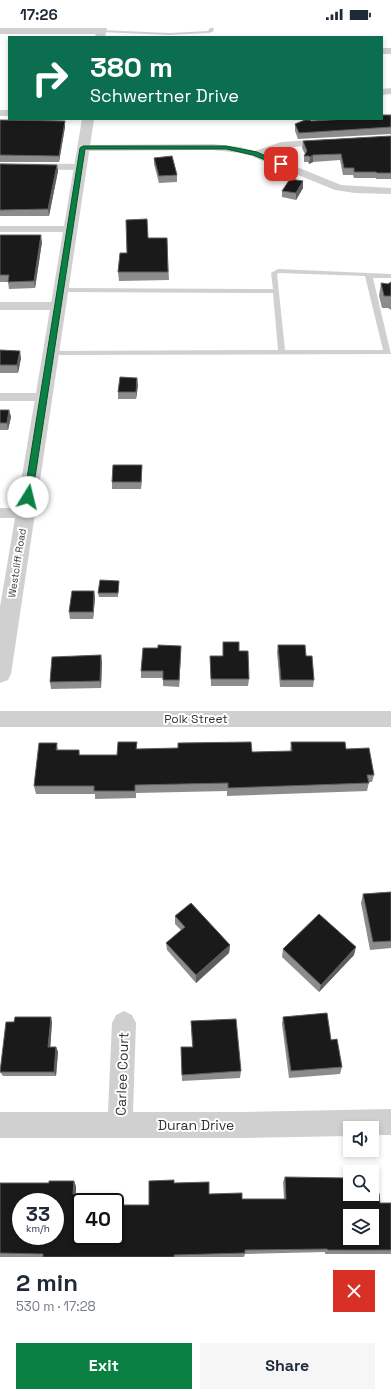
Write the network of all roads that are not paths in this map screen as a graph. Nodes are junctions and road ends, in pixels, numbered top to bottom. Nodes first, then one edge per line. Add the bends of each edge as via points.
1 (212, 28) edge
2 (122, 30) edge
3 (0, 31) edge
4 (101, 32) edge
5 (88, 120) edge
6 (338, 141) edge
7 (83, 148) junction
8 (255, 154) junction
9 (0, 166) edge
10 (80, 167) junction
11 (391, 190) edge
12 (0, 229) edge
13 (69, 229) junction
14 (369, 276) junction
15 (391, 276) edge
16 (276, 291) junction
17 (59, 298) junction
18 (0, 306) edge
19 (282, 352) junction
20 (389, 352) edge
21 (50, 353) junction
22 (0, 397) edge
23 (44, 397) junction
24 (0, 512) edge
25 (25, 512) junction
26 (0, 667) edge
27 (0, 718) edge
28 (391, 719) edge
29 (124, 1023) dead end
30 (391, 1122) edge
31 (0, 1125) edge
32 (120, 1125) junction

1 - 2 lane via 208,32 180,33
2 - 4 lane
3 - 4 street
5 - 7 street, Westcliff Road
6 - 8 street via 281,145
7 - 8 street via 213,147
7 - 10 street, Westcliff Road
8 - 11 street via 339,188
9 - 10 street
10 - 13 street, Westcliff Road
12 - 13 street
13 - 17 street, Westcliff Road
14 - 15 lane
14 - 16 lane via 364,272 278,271 274,273
14 - 20 lane
16 - 17 lane
16 - 19 lane
17 - 18 street
17 - 21 street, Westcliff Road
19 - 20 lane
19 - 21 lane
21 - 23 street, Westcliff Road
22 - 23 street
23 - 25 street, Westcliff Road
24 - 25 street
25 - 26 street, Westcliff Road
27 - 28 street, Polk Street
29 - 32 street, Carlee Court
30 - 32 street, Duran Drive
31 - 32 street, Duran Drive

